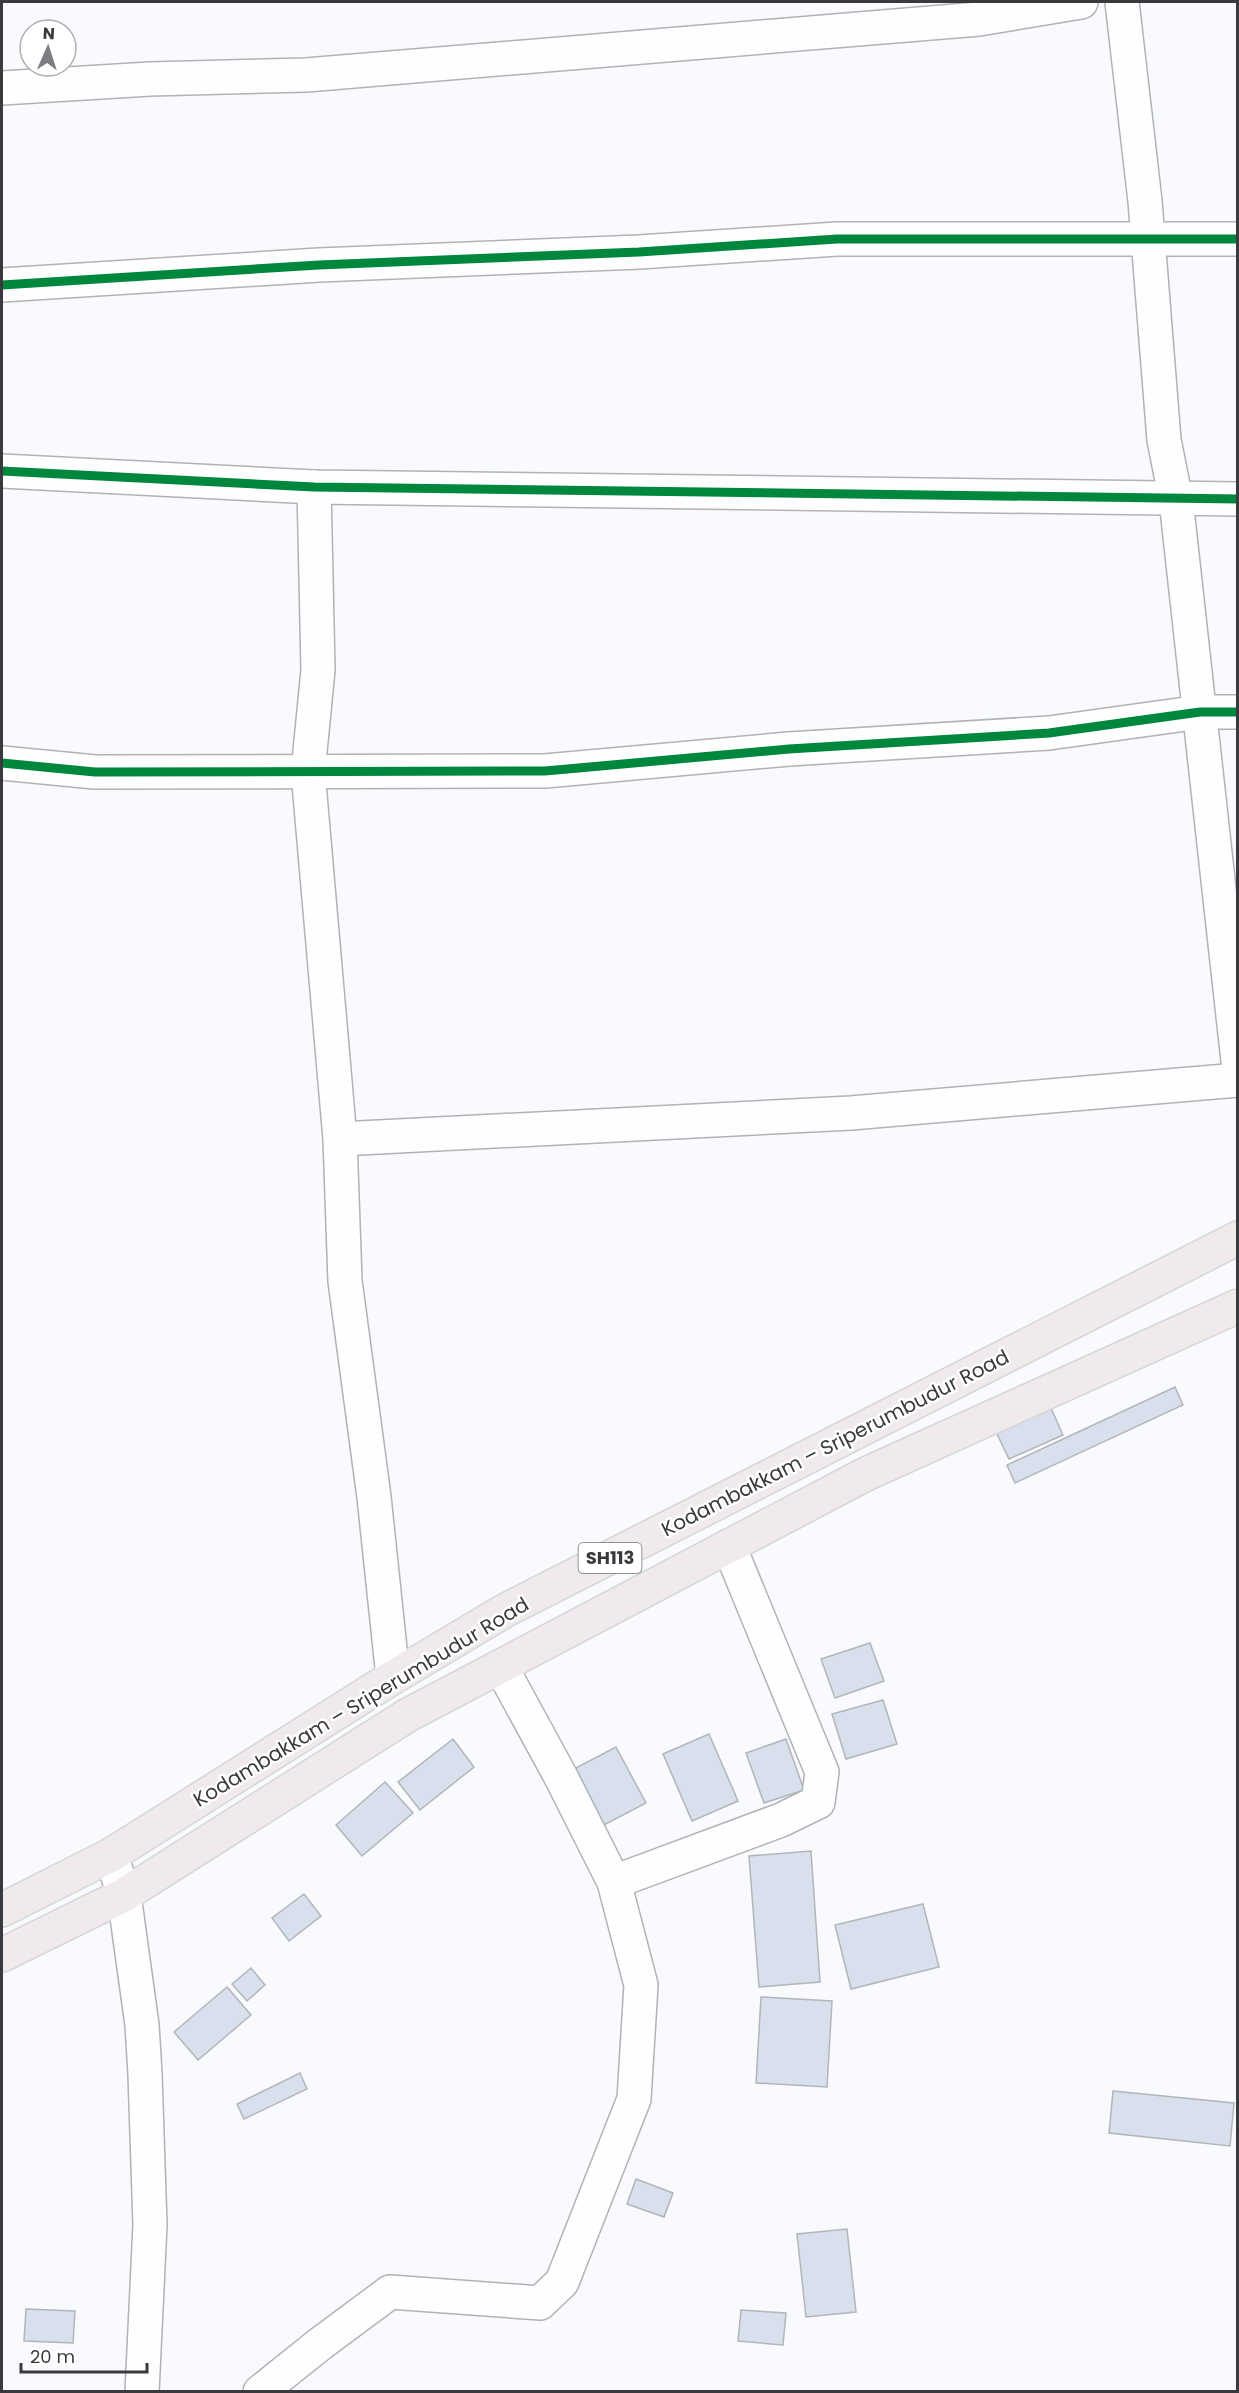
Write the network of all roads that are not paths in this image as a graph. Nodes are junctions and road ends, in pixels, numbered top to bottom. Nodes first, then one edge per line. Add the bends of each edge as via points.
1 (1082, 2) edge
2 (1122, 2) edge
3 (2, 88) edge
4 (1148, 239) junction
5 (1238, 239) edge
6 (2, 285) edge
7 (2, 471) edge
8 (314, 487) junction
9 (1176, 500) junction
10 (1238, 500) edge
11 (1200, 712) junction
12 (1238, 712) edge
13 (2, 763) edge
14 (308, 772) junction
15 (1238, 1061) edge
16 (1238, 1080) edge
17 (340, 1139) junction
18 (1238, 1238) edge
19 (1238, 1306) edge
20 (729, 1546) junction
21 (501, 1667) junction
22 (393, 1677) junction
23 (111, 1856) junction
24 (614, 1882) junction
25 (124, 1895) junction
26 (2, 1910) edge
27 (2, 1955) edge
28 (142, 2391) edge
29 (260, 2391) edge

1 - 3 street via 979,19 318,75
2 - 4 street
4 - 5 street
4 - 6 street via 837,239
4 - 9 street via 1164,440
7 - 8 street
8 - 9 street
8 - 14 street via 318,670
9 - 10 street
9 - 11 street
11 - 12 street
11 - 14 street via 1049,733 789,749 545,771
11 - 15 street
13 - 14 street via 95,772
14 - 17 street
16 - 17 street via 851,1113
17 - 22 street via 345,1281
18 - 22 main road, Kodambakkam – Sriperumbudur Road / SH113 via 506,1610
19 - 20 main road, Kodambakkam – Sriperumbudur Road / SH113 via 866,1474
20 - 21 main road, Kodambakkam – Sriperumbudur Road / SH113
20 - 24 street via 822,1772 818,1802 781,1820
21 - 24 street
21 - 25 main road, Kodambakkam – Sriperumbudur Road / SH113 via 408,1715
22 - 23 main road, Kodambakkam – Sriperumbudur Road / SH113
23 - 25 street
23 - 26 main road, Kodambakkam – Sriperumbudur Road / SH113
24 - 29 street via 641,1985 634,2099 562,2282 540,2303 390,2292
25 - 27 main road, Kodambakkam – Sriperumbudur Road / SH113
25 - 28 street via 142,2025 149,2167

